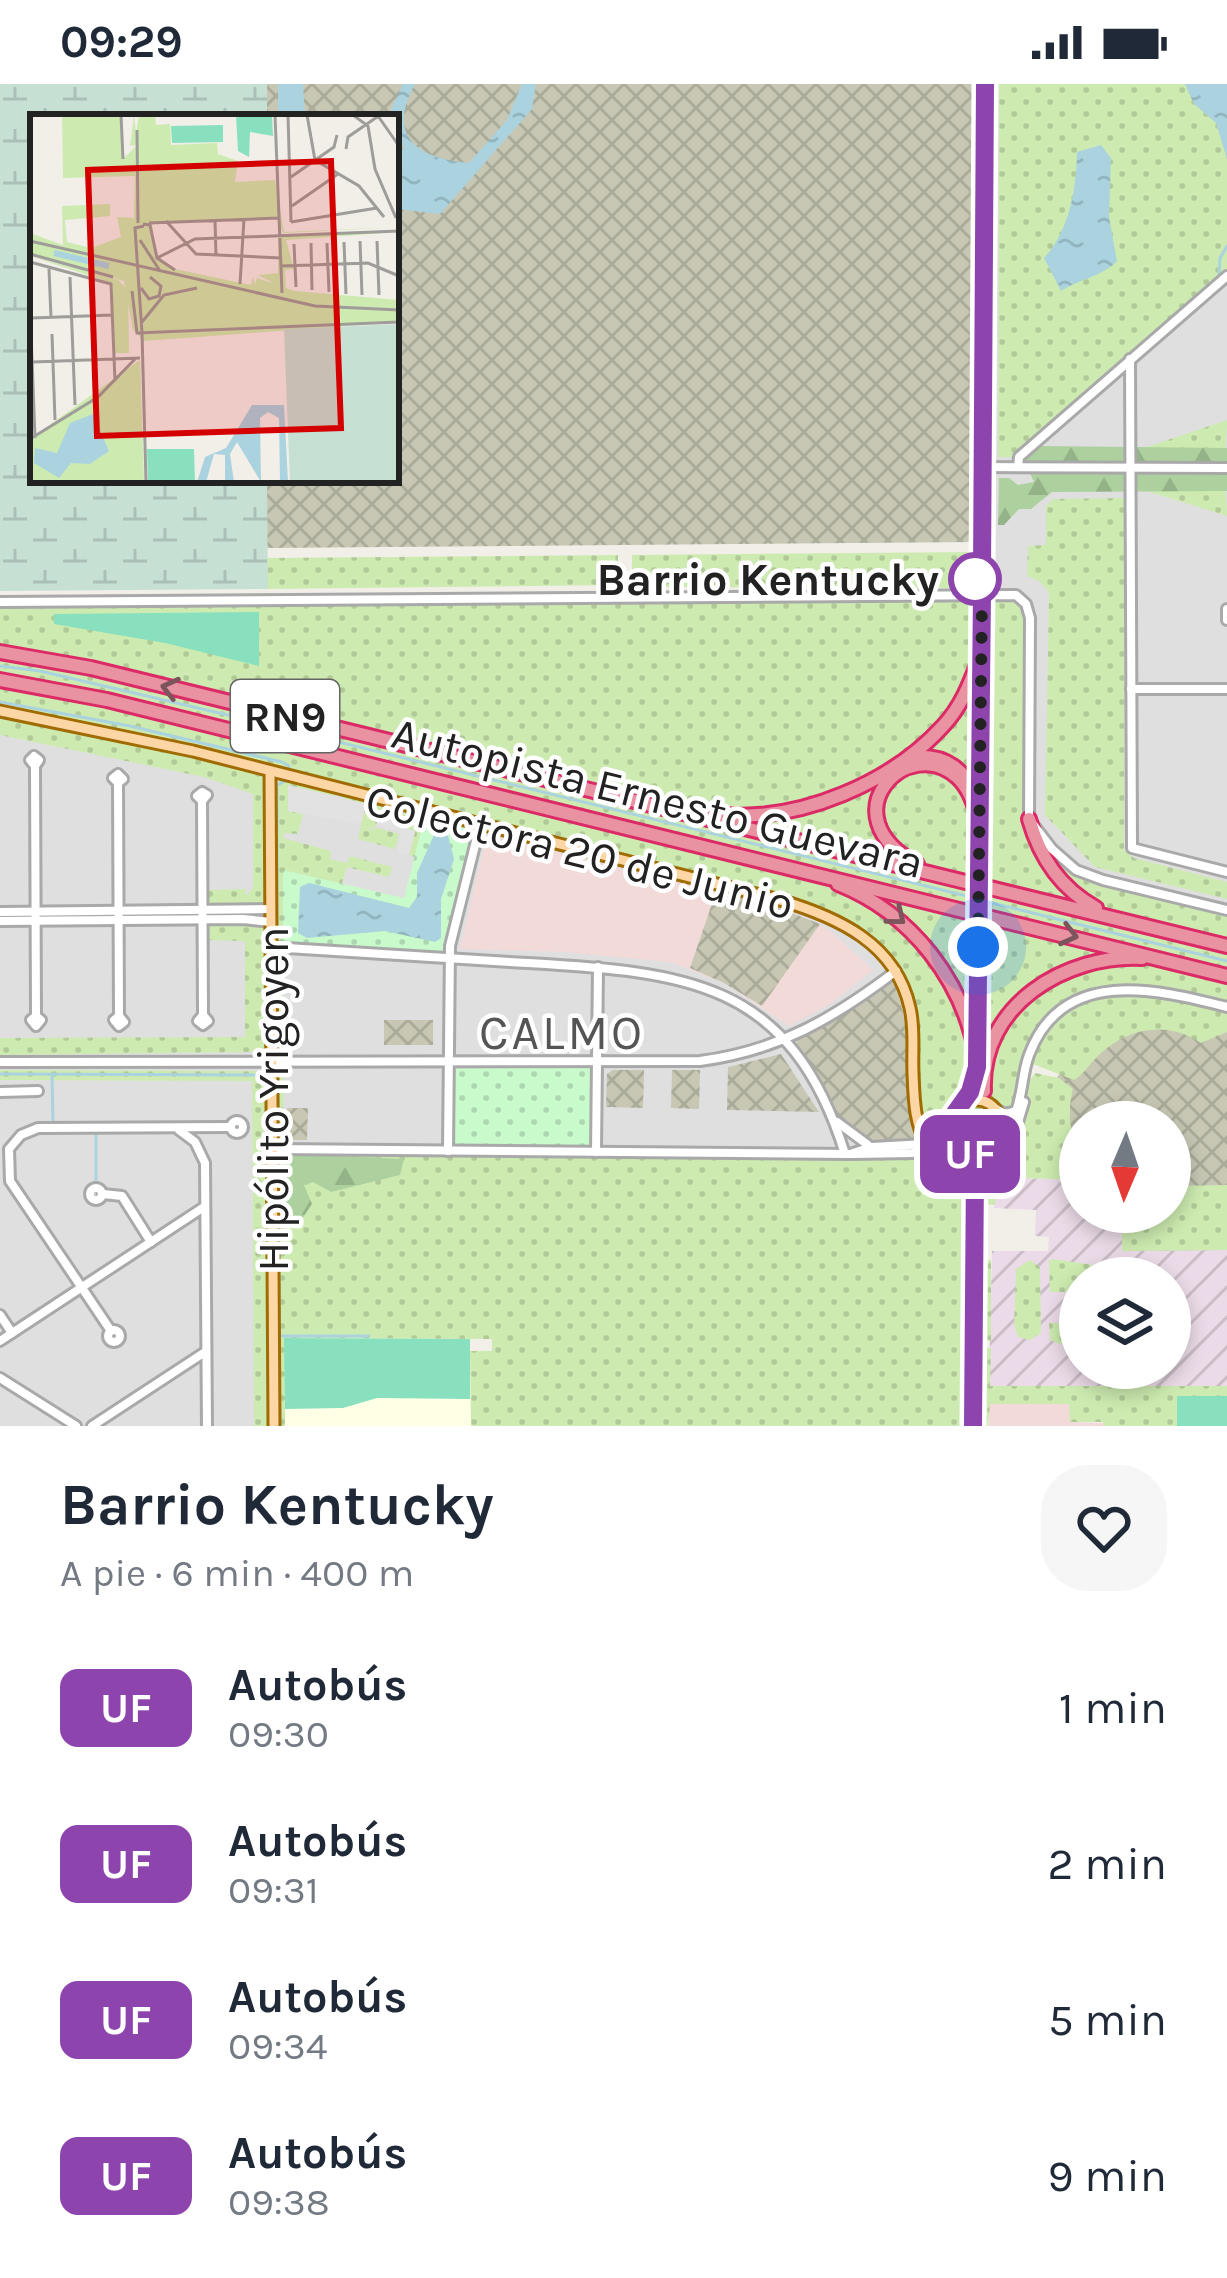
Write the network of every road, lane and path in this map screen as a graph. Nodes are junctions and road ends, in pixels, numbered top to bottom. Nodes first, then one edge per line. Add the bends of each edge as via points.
1 (985, 84) edge
2 (1227, 276) edge
3 (1130, 359) junction
4 (981, 467) junction
5 (1018, 467) junction
6 (1129, 468) junction
7 (1227, 468) edge
8 (982, 593) junction
9 (0, 602) edge
10 (1227, 608) edge
11 (1227, 620) edge
12 (0, 652) edge
13 (982, 652) junction
14 (0, 680) edge
15 (1131, 689) junction
16 (1227, 689) edge
17 (0, 711) edge
18 (897, 762) junction
19 (34, 766) dead end
20 (270, 772) junction
21 (118, 783) dead end
22 (980, 795) junction
23 (202, 802) dead end
24 (694, 814) junction
25 (1029, 818) junction
26 (980, 821) junction
27 (480, 824) junction
28 (792, 866) junction
29 (1227, 872) edge
30 (934, 873) junction
31 (271, 909) junction
32 (1227, 910) edge
33 (202, 916) junction
34 (0, 917) edge
35 (35, 917) junction
36 (118, 917) junction
37 (1125, 920) junction
38 (271, 922) junction
39 (1227, 946) edge
40 (271, 947) junction
41 (449, 958) junction
42 (1172, 960) junction
43 (598, 968) junction
44 (896, 971) junction
45 (1227, 976) edge
46 (1227, 1007) edge
47 (203, 1015) dead end
48 (36, 1016) dead end
49 (118, 1016) dead end
50 (784, 1041) junction
51 (272, 1059) junction
52 (448, 1060) junction
53 (597, 1061) junction
54 (0, 1062) edge
55 (977, 1064) junction
56 (1023, 1089) junction
57 (0, 1091) edge
58 (38, 1091) dead end
59 (990, 1101) junction
60 (964, 1103) junction
61 (952, 1119) junction
62 (839, 1125) junction
63 (172, 1127) junction
64 (214, 1127) junction
65 (231, 1127) dead end
66 (998, 1137) junction
67 (962, 1144) junction
68 (928, 1145) junction
69 (5, 1147) edge
70 (872, 1147) junction
71 (983, 1148) junction
72 (200, 1149) junction
73 (272, 1149) junction
74 (448, 1151) junction
75 (596, 1153) junction
76 (848, 1154) junction
77 (975, 1172) junction
78 (5, 1181) edge
79 (103, 1194) dead end
80 (205, 1207) junction
81 (151, 1242) junction
82 (82, 1287) junction
83 (0, 1315) edge
84 (111, 1331) dead end
85 (12, 1333) junction
86 (0, 1341) edge
87 (206, 1351) junction
88 (0, 1378) edge
89 (76, 1426) edge
90 (92, 1426) edge
91 (207, 1426) edge
92 (274, 1426) edge
93 (973, 1426) edge

1 - 4 street
2 - 3 street
3 - 5 street via 1019,457
3 - 6 street
4 - 5 street
4 - 8 street
5 - 6 street
6 - 7 street
6 - 15 street
8 - 9 street
8 - 13 main road
8 - 25 street via 1016,595 1029,611
10 - 11 street
24 -> 12 highway, Autopista Ernesto Guevara / RN9
13 - 18 highway via 945,725
13 - 22 main road
14 - 28 highway, Autopista Ernesto Guevara / RN9
15 - 16 street
15 - 29 street via 1132,848
17 - 20 main road, Colectora 20 de Junio
18 - 22 highway via 940,758
18 - 24 highway via 788,813
19 - 35 street
20 - 27 main road, Colectora 20 de Junio
20 - 31 main road, Hipólito Yrigoyen
21 - 36 street
22 - 26 main road
23 - 33 street
24 - 30 highway, Autopista Ernesto Guevara / RN9
25 - 32 street via 1076,870
25 - 37 highway via 1039,849 1070,891
26 - 30 highway via 950,772 917,765 892,777 877,801 878,829 894,850
26 - 55 main road, bridge
27 - 41 street
27 - 44 main road, Colectora 20 de Junio via 807,908 859,933
28 -> 42 highway, Autopista Ernesto Guevara / RN9
28 -> 55 highway via 865,895 913,930 968,1021
30 - 37 highway, Autopista Ernesto Guevara / RN9
31 - 33 street
31 - 38 main road, Hipólito Yrigoyen
33 - 36 street
33 - 38 street
33 - 47 street
34 - 35 street
35 - 36 street
35 - 48 street
36 - 49 street
37 - 39 highway, Autopista Ernesto Guevara / RN9
38 - 40 main road, Hipólito Yrigoyen
40 - 41 street
40 - 51 main road, Hipólito Yrigoyen
41 - 43 street
41 - 52 street
42 - 45 highway, Autopista Ernesto Guevara / RN9
42 - 59 highway via 1097,960 1045,981 1001,1029 984,1069
43 - 50 street via 700,985
43 - 53 street
44 - 50 street
44 - 68 main road via 910,1005 916,1117
46 - 56 street via 1134,989 1080,998 1042,1030
50 - 53 street via 700,1061
50 - 62 street
51 - 52 street
51 - 54 street
51 - 73 main road, Hipólito Yrigoyen
52 - 53 street
52 - 74 street
53 - 75 street
55 - 59 main road
55 - 60 main road
56 - 59 street via 1016,1111 1005,1114
56 - 66 street via 1022,1114
57 - 58 street
59 - 60 main road
59 - 66 main road via 1001,1120
60 - 61 main road
61 - 67 main road
61 - 68 main road
62 - 70 street
62 - 76 street
63 - 64 street
63 - 69 street via 38,1128
63 - 72 street
64 - 65 street
64 - 72 street
66 - 71 main road
67 - 68 main road
67 - 71 main road
67 - 77 main road
68 - 70 street
68 - 76 street via 913,1153
69 - 78 street
70 - 76 street
71 - 77 main road
72 - 80 street
73 - 74 street
73 - 92 main road, Hipólito Yrigoyen
74 - 75 street
75 - 76 street
77 - 93 main road
78 - 82 street
79 - 81 street via 122,1196
80 - 81 street
80 - 87 street
81 - 82 street
82 - 84 street
82 - 85 street
83 - 85 street
85 - 86 street
87 - 90 street
87 - 91 street
88 - 89 street

